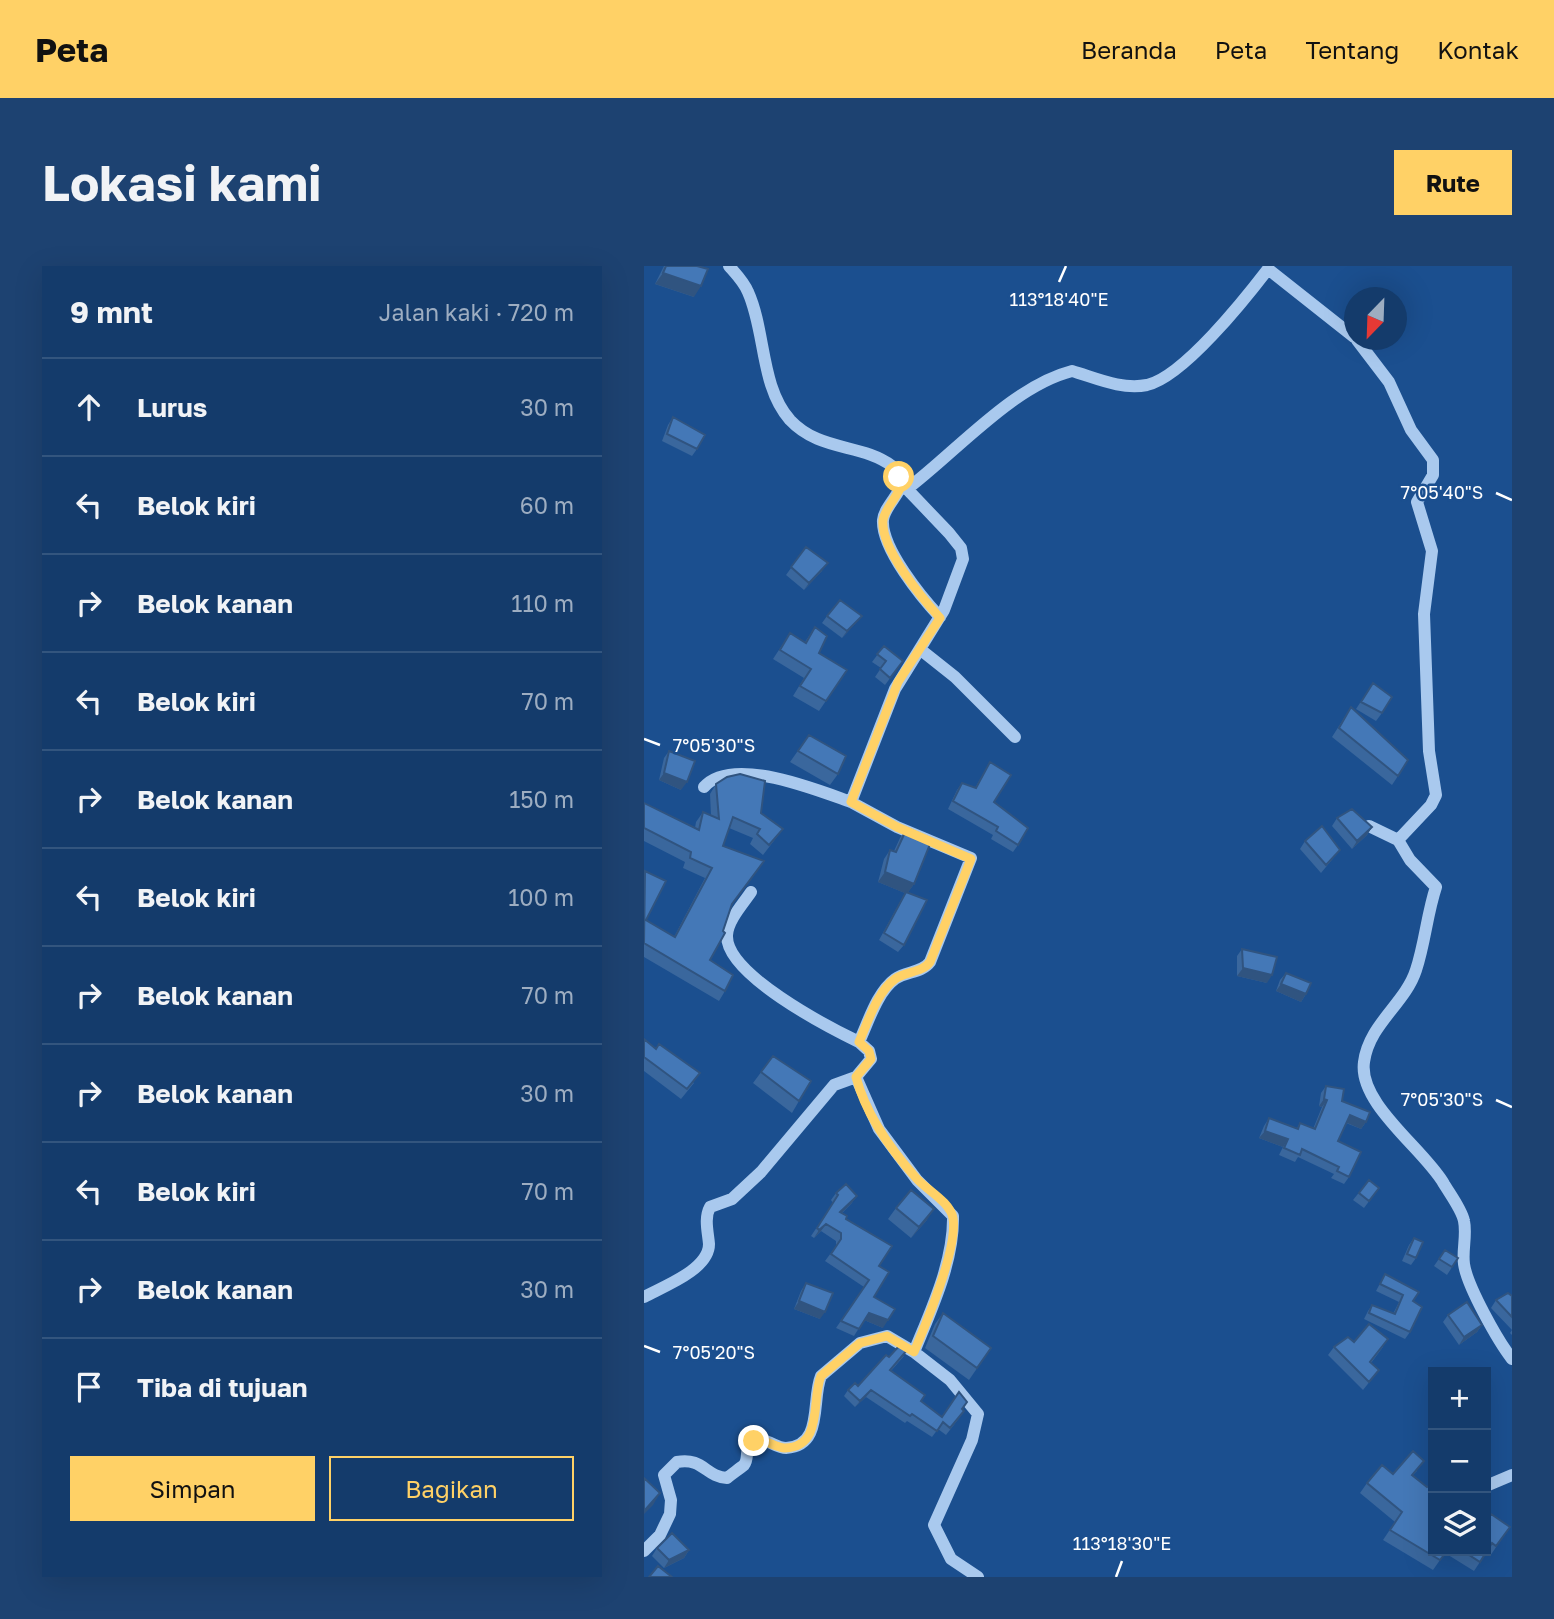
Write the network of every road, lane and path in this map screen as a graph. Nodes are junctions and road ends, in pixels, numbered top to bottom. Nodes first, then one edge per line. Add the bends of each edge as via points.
1 (729, 266) edge
2 (1269, 268) edge
3 (1344, 328) edge
4 (1365, 350) edge
5 (905, 485) junction
6 (940, 618) junction
7 (921, 650) junction
8 (1015, 737) dead end
9 (704, 787) dead end
10 (851, 802) junction
11 (1368, 825) edge
12 (1398, 841) junction
13 (751, 892) dead end
14 (859, 1042) junction
15 (856, 1077) junction
16 (644, 1297) edge
17 (914, 1352) junction
18 (1512, 1359) edge
19 (1512, 1475) edge
20 (1491, 1484) edge
21 (644, 1550) edge
22 (978, 1577) edge

1 - 5 street via 748,292 773,391 789,418 829,445 880,459 895,468
2 - 3 street
2 - 5 street via 1219,329 1167,376 1138,386 1072,371 1049,380 1020,394
4 - 12 street via 1389,382 1434,468 1417,502 1432,551 1424,614 1429,751 1436,795
5 - 6 street via 884,517 884,527 899,565
5 - 6 street via 964,553
6 - 7 street
7 - 8 street
7 - 10 street via 895,690
9 - 10 street via 721,775 776,777
10 - 14 street via 971,859 930,962 890,983
11 - 12 street
12 - 18 street via 1436,887 1416,971 1370,1042 1365,1082 1443,1181 1464,1220 1464,1265
13 - 14 street via 727,932 729,946 764,986
14 - 15 street via 871,1056
15 - 16 street via 834,1085 761,1172 732,1199 710,1207 706,1216 708,1250 703,1258 678,1282
15 - 17 street via 879,1129 917,1180 953,1216 942,1280
17 - 21 street via 887,1336 860,1343 821,1376 815,1422 802,1442 785,1448 754,1441 748,1446 745,1464 727,1478 696,1461 677,1462 663,1480 671,1500 666,1525
17 - 22 street via 950,1380 978,1414 972,1440 934,1525 951,1559
19 - 20 street

